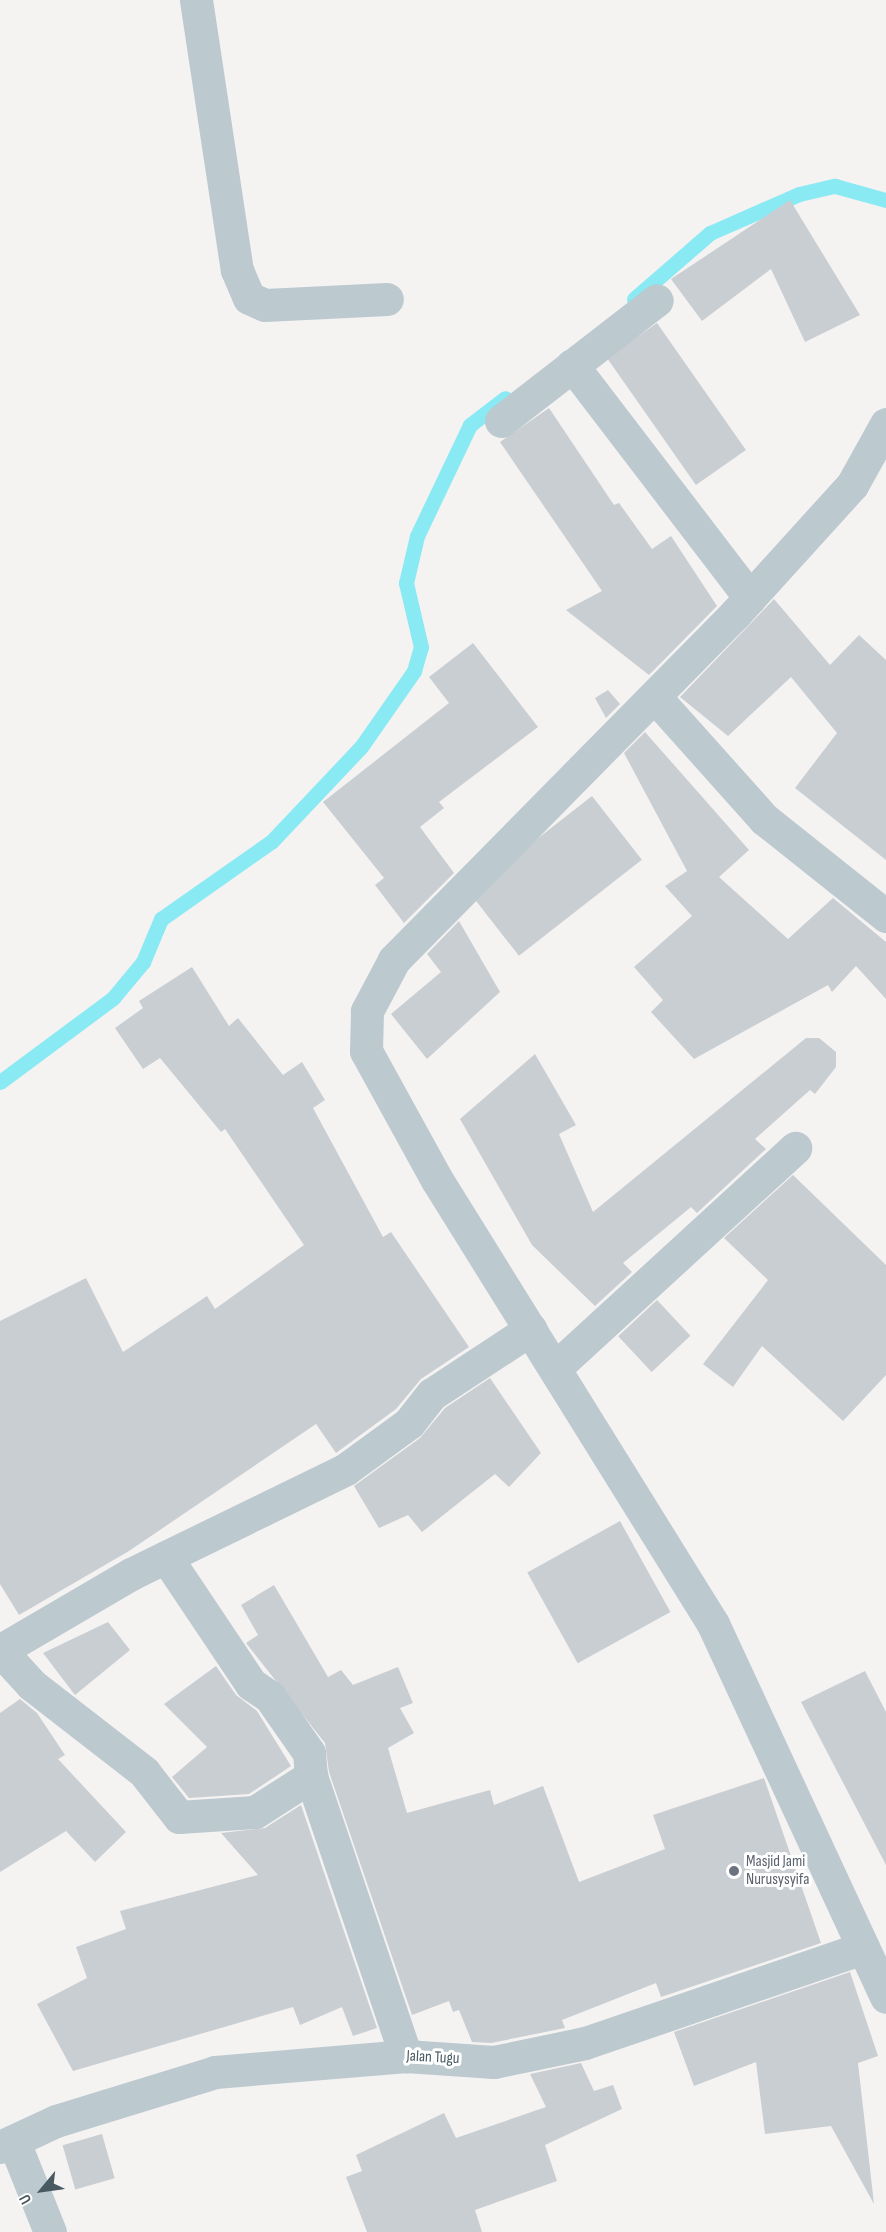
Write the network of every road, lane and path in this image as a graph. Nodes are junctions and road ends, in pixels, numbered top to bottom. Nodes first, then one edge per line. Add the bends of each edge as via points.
1 (196, 0) edge
2 (387, 299) dead end
3 (657, 300) dead end
4 (572, 365) junction
5 (501, 421) dead end
6 (886, 424) edge
7 (750, 598) junction
8 (655, 697) junction
9 (886, 916) edge
10 (795, 1148) dead end
11 (531, 1329) junction
12 (555, 1368) junction
13 (166, 1557) junction
14 (0, 1650) edge
15 (310, 1776) junction
16 (862, 1948) junction
17 (886, 1997) edge
18 (405, 2056) junction
19 (7, 2144) edge
20 (50, 2232) edge

1 - 2 street via 237,270 249,298 265,305
3 - 4 street
4 - 5 street
4 - 7 street
6 - 7 street via 852,485
7 - 8 street
8 - 9 street via 764,819
8 - 11 street via 394,960 367,1011 366,1051 385,1091
10 - 12 street
11 - 12 street
11 - 13 street via 432,1394 409,1423 346,1469
12 - 16 street via 713,1624
13 - 14 street
13 - 15 street via 251,1684 270,1698 309,1753
14 - 15 street via 32,1686 144,1772 179,1817 255,1812
15 - 18 street
16 - 17 street
16 - 18 street, Jalan Tugu via 585,2043 494,2062
18 - 19 street, Jalan Tugu via 215,2072 56,2121
19 - 20 street

